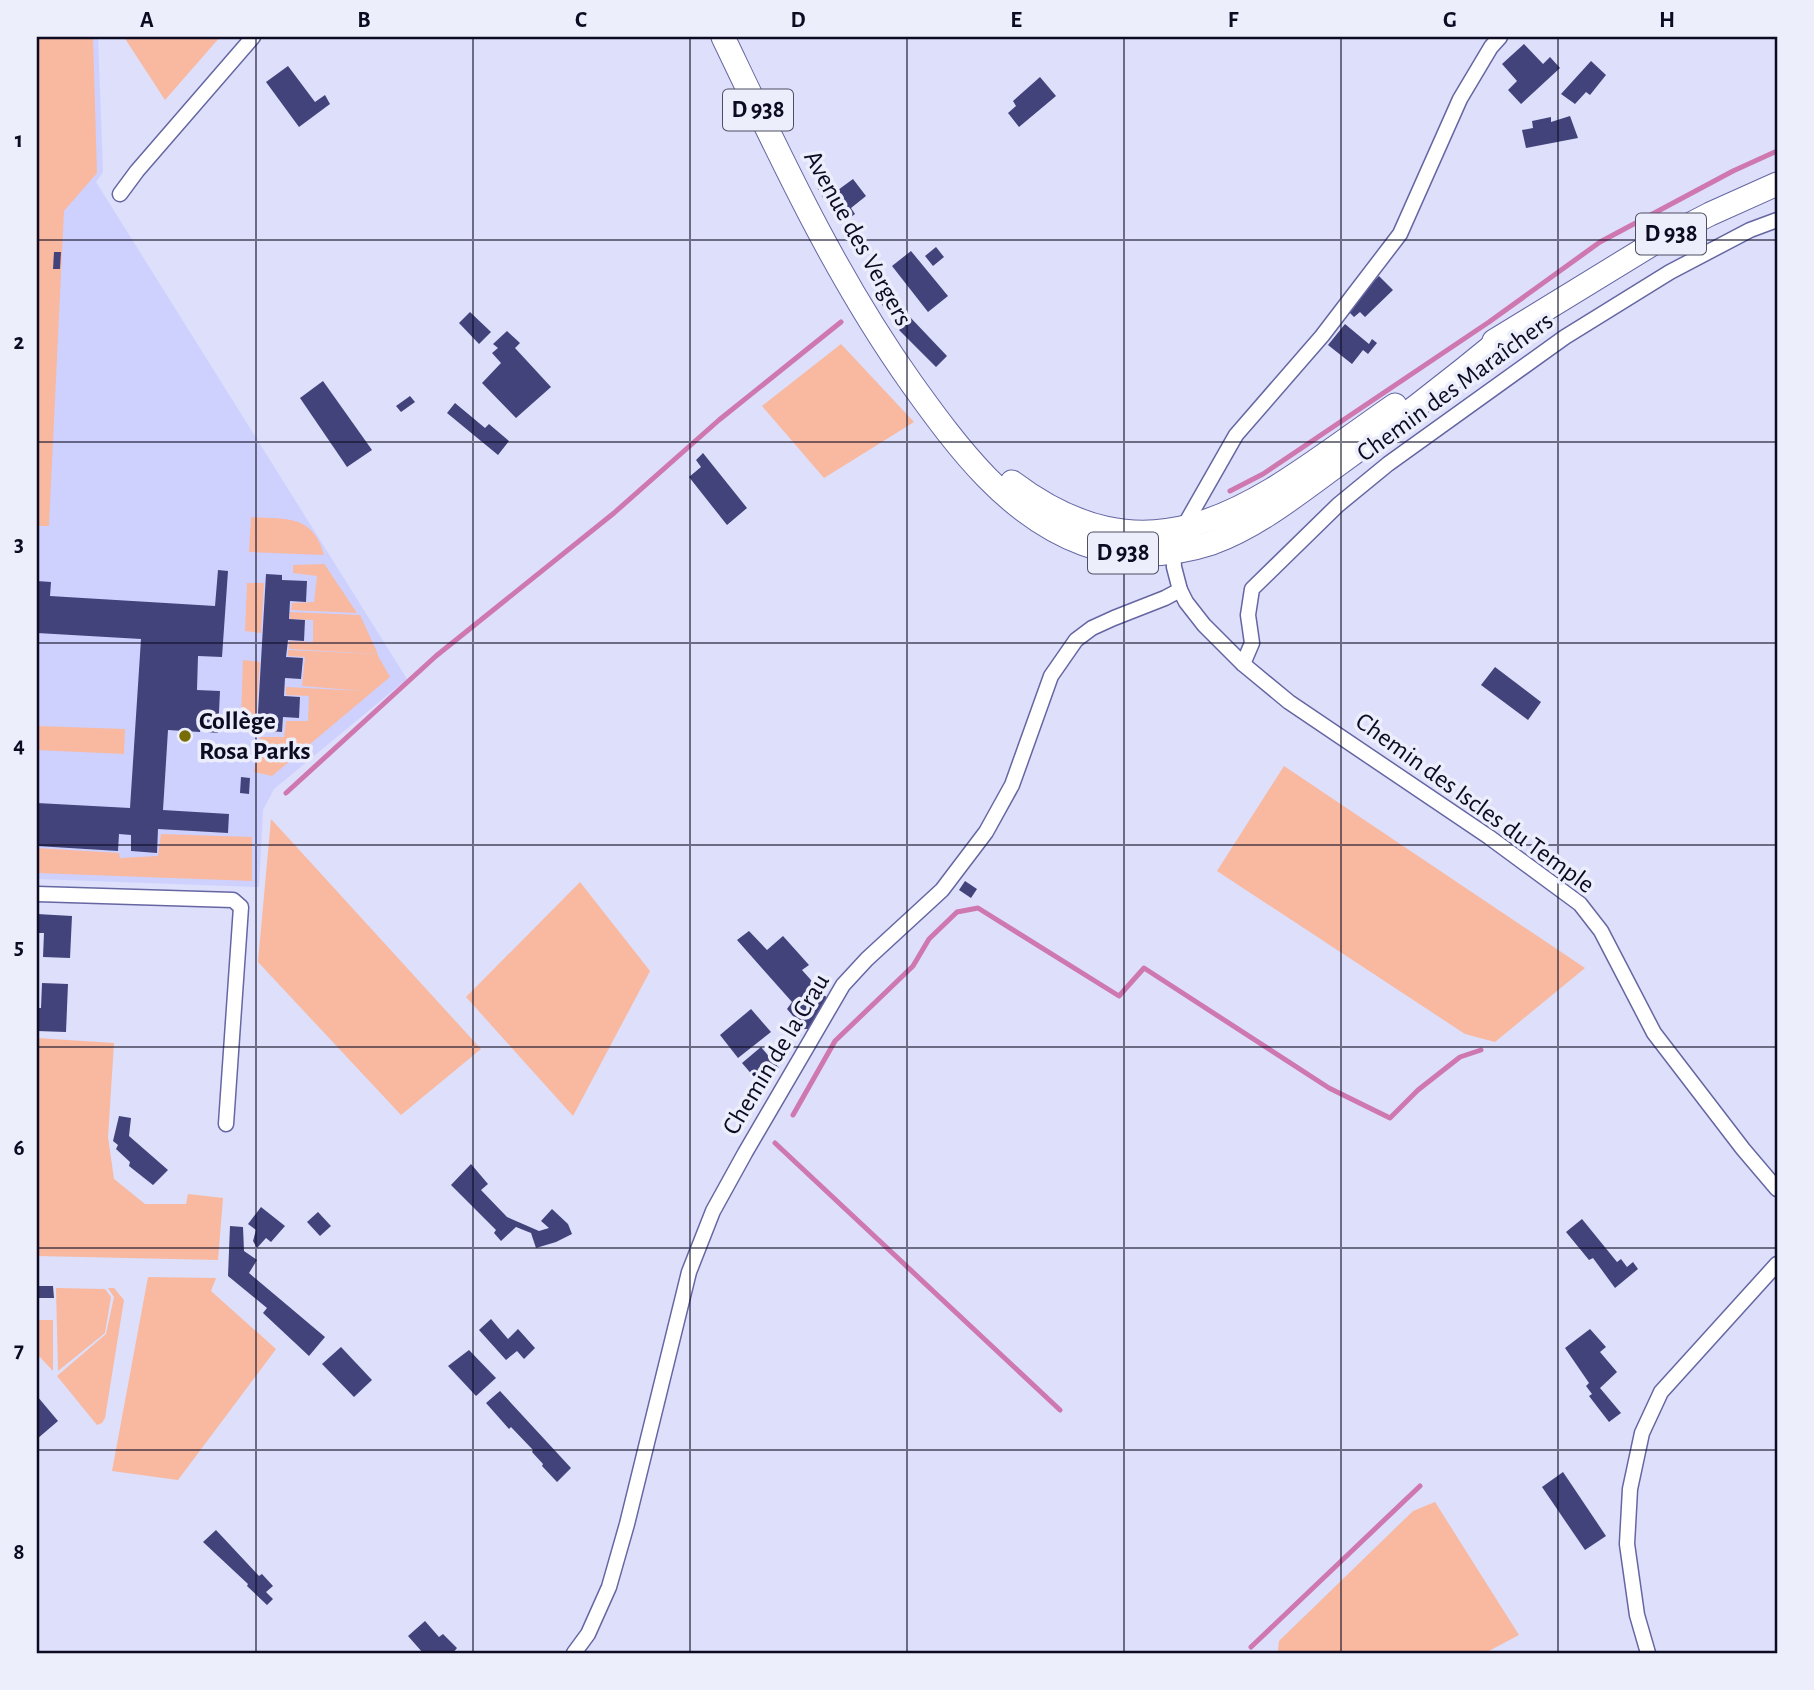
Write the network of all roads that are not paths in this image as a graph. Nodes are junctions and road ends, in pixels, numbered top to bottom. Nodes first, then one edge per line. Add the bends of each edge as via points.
1 (253, 37) edge
2 (723, 37) edge
3 (1500, 37) edge
4 (1777, 184) edge
5 (120, 194) dead end
6 (1777, 220) edge
7 (1507, 334) junction
8 (914, 387) junction
9 (1183, 528) junction
10 (1138, 533) junction
11 (1172, 551) junction
12 (1180, 590) junction
13 (1243, 664) junction
14 (37, 894) edge
15 (226, 1124) dead end
16 (1777, 1189) edge
17 (1777, 1264) edge
18 (574, 1653) edge
19 (1648, 1653) edge

1 - 5 street
2 - 8 main road, Avenue des Vergers / D 938 via 848,287
3 - 9 street via 1460,99 1400,234 1322,336 1236,435
4 - 7 main road, D 938 via 1654,243
6 - 13 street, Chemin des Maraîchers via 1670,272 1565,337 1338,505 1252,589 1248,615 1252,643
7 - 9 main road, D 938 via 1247,505
7 - 11 main road, D 938 via 1297,495 1229,536
8 - 10 main road, D 938 via 1000,473 1044,505 1086,524
8 - 11 main road, D 938 via 961,449 1032,517 1085,545 1143,555
9 - 10 main road, D 938
9 - 11 street
10 - 11 street
11 - 12 street, Chemin des Iscles du Temple
12 - 13 street, Chemin des Iscles du Temple via 1194,614
12 - 18 street, Chemin de la Crau via 1103,623 1076,640 1051,676 1012,785 986,832 942,890 843,985 745,1153 713,1211 688,1272 609,1587
13 - 16 street, Chemin des Iscles du Temple via 1289,702 1580,904 1601,931 1654,1033
14 - 15 street via 233,900 241,907
17 - 19 street via 1661,1392 1642,1433 1630,1489 1627,1544 1637,1615

